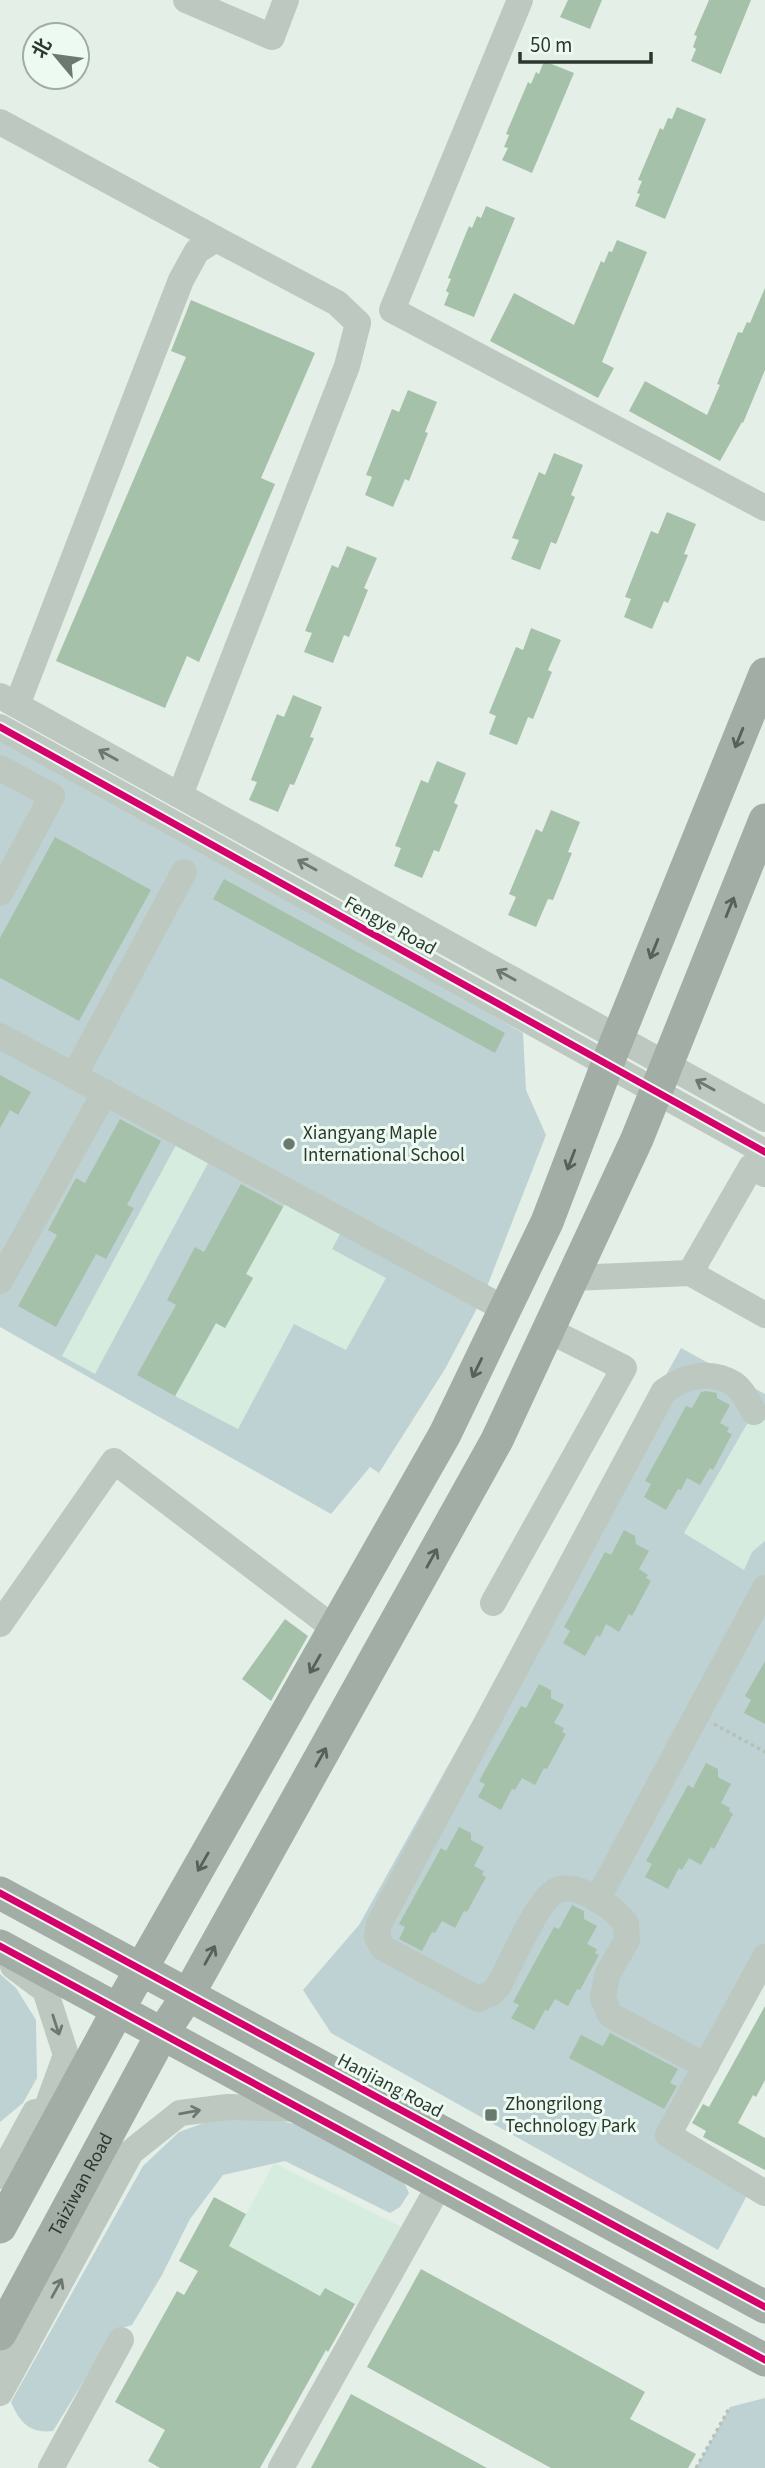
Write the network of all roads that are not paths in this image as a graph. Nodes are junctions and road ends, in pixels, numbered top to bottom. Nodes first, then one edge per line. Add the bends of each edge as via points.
1 (186, 0) edge
2 (286, 0) edge
3 (520, 0) edge
4 (0, 122) edge
5 (216, 239) junction
6 (765, 508) edge
7 (765, 674) edge
8 (8, 700) edge
9 (0, 727) edge
10 (0, 768) edge
11 (180, 795) junction
12 (765, 820) edge
13 (184, 872) dead end
14 (0, 892) edge
15 (0, 1036) edge
16 (613, 1051) junction
17 (74, 1076) junction
18 (661, 1077) junction
19 (105, 1092) junction
20 (765, 1119) edge
21 (765, 1152) edge
22 (765, 1174) edge
23 (690, 1273) junction
24 (572, 1278) junction
25 (0, 1281) edge
26 (505, 1309) junction
27 (765, 1315) edge
28 (548, 1330) junction
29 (754, 1412) dead end
30 (765, 1588) edge
31 (493, 1603) dead end
32 (0, 1625) edge
33 (335, 1629) junction
34 (0, 1893) edge
35 (597, 1900) junction
36 (0, 1946) edge
37 (0, 1956) edge
38 (765, 1958) edge
39 (142, 1969) junction
40 (188, 1995) junction
41 (118, 2010) junction
42 (162, 2035) junction
43 (66, 2055) junction
44 (706, 2066) junction
45 (300, 2109) junction
46 (0, 2176) edge
47 (440, 2185) junction
48 (765, 2193) edge
49 (0, 2215) edge
50 (0, 2227) edge
51 (763, 2301) edge
52 (15, 2335) edge
53 (121, 2340) dead end
54 (0, 2358) edge
55 (765, 2360) edge
56 (0, 2393) edge
57 (51, 2468) edge
58 (281, 2468) edge

1 - 2 street via 272,37
3 - 6 street via 392,310
4 - 5 street
5 - 8 street via 197,251 181,280
5 - 11 street via 337,303 358,323 347,366
7 -> 16 main road
11 -> 8 street, Fengye Road
9 - 16 street, Fengye Road
10 - 14 street via 52,796
16 -> 11 street, Fengye Road
18 -> 12 main road, Taiziwan Road
13 - 17 street
15 - 17 street
16 - 18 street, Fengye Road
16 -> 26 main road via 547,1222
17 - 19 street
20 -> 18 street, Fengye Road
18 - 21 street, Fengye Road
18 - 24 main road, Taiziwan Road
19 - 25 street
19 - 26 street
22 - 23 street via 751,1167
23 - 24 street
23 - 27 street
24 - 28 main road, Taiziwan Road
26 -> 33 main road via 446,1434
28 - 31 street via 624,1368
40 -> 28 main road, Taiziwan Road via 497,1440
29 - 35 street via 735,1384 707,1375 681,1379 664,1391 379,1924 377,1937 383,1948 478,1999 499,1985 552,1893 568,1888
30 - 35 street
32 - 33 street via 114,1461
33 -> 39 main road
34 - 39 main road, Hanjiang Road
35 - 44 street via 613,1908 626,1923 626,1940 605,1986 603,1998 610,2015
36 - 41 main road
37 -> 43 street via 46,1990
38 - 44 street
39 - 40 main road, Hanjiang Road
39 - 41 main road
40 - 42 main road, Taiziwan Road
40 - 51 main road, Hanjiang Road
41 - 42 main road
41 - 50 main road
42 - 45 main road
42 - 52 main road, Taiziwan Road
43 - 46 street
43 - 49 street via 37,2135
44 - 48 street via 668,2135
45 - 47 main road
52 -> 45 street via 131,2152 180,2113 228,2107
47 - 55 main road
47 - 58 street
52 - 54 street
52 - 56 street
53 - 57 street

